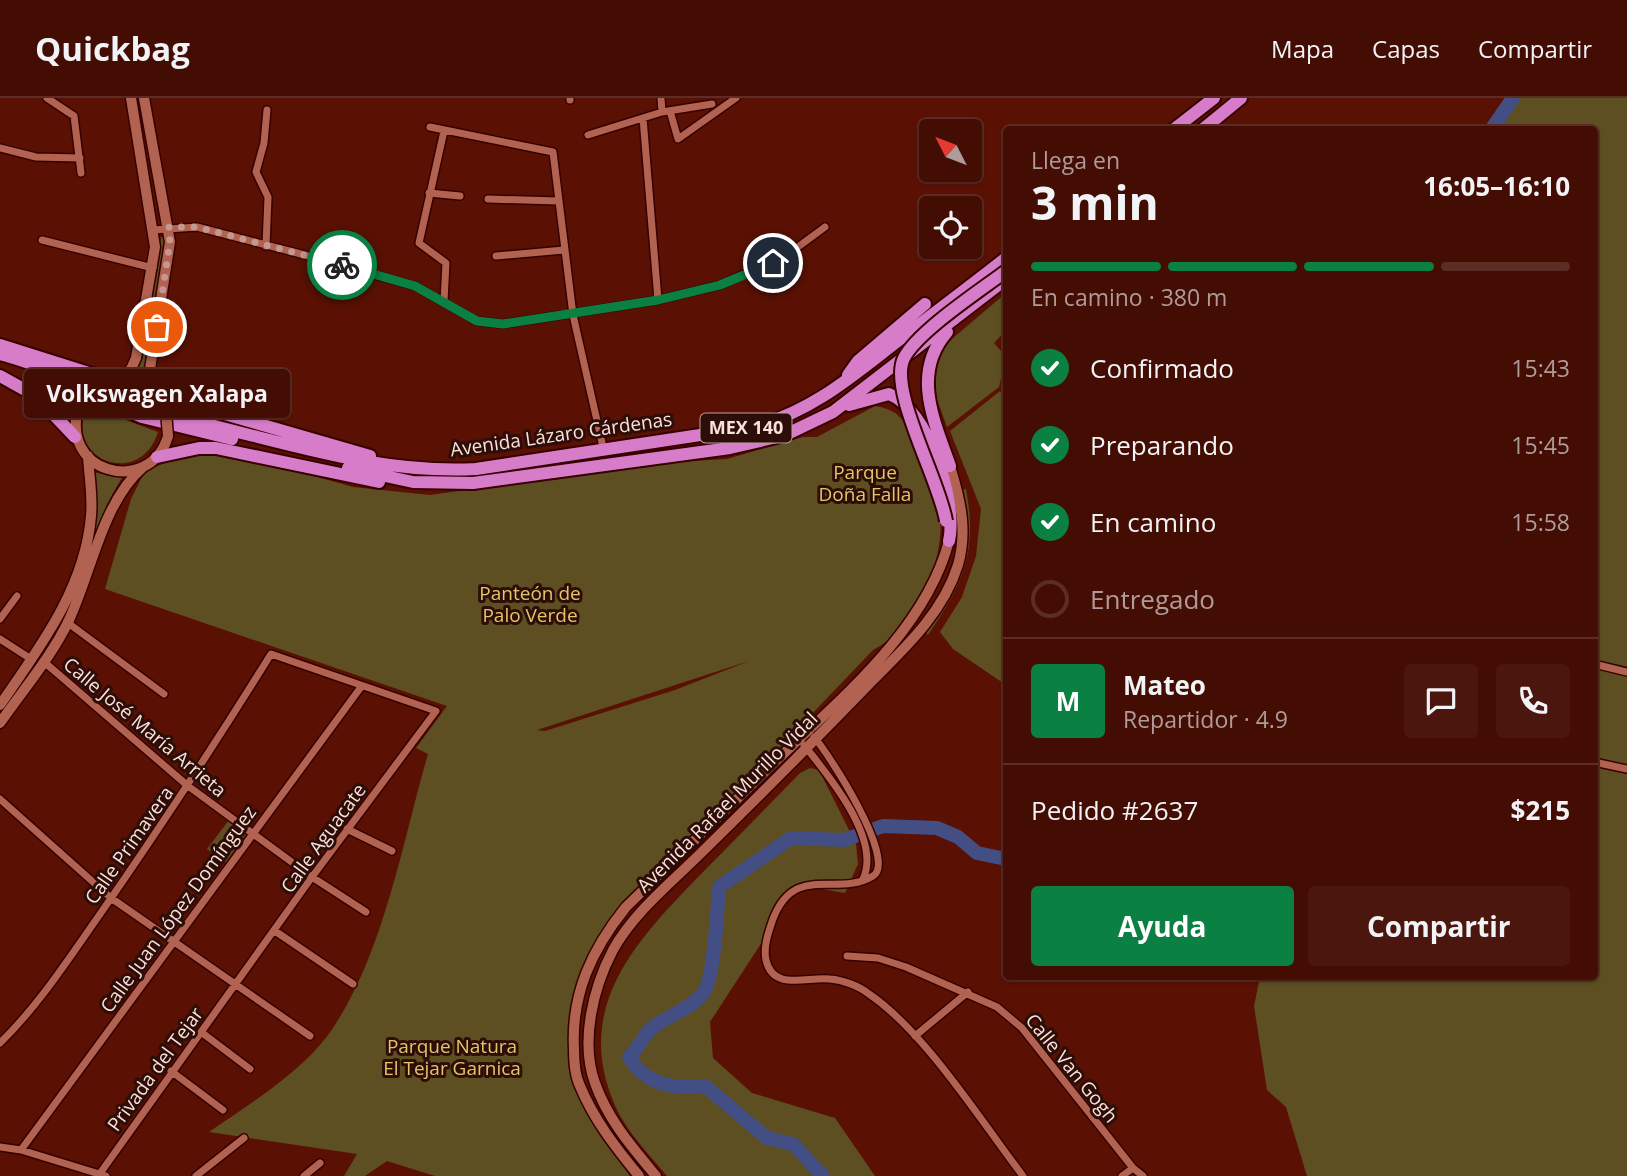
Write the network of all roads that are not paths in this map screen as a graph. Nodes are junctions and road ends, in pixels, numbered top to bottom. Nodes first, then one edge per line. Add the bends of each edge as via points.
1 (47, 98) edge
2 (65, 98) edge
3 (133, 98) edge
4 (661, 98) edge
5 (736, 98) edge
6 (1215, 98) edge
7 (1241, 98) edge
8 (145, 101) edge
9 (712, 101) edge
10 (60, 106) junction
11 (267, 110) dead end
12 (666, 112) junction
13 (712, 114) junction
14 (643, 118) junction
15 (1178, 126) edge
16 (1190, 126) edge
17 (1207, 126) edge
18 (430, 127) dead end
19 (444, 131) junction
20 (588, 135) dead end
21 (0, 148) edge
22 (80, 158) junction
23 (81, 173) dead end
24 (429, 193) junction
25 (460, 196) dead end
26 (488, 199) dead end
27 (558, 201) junction
28 (169, 227) junction
29 (825, 227) dead end
30 (153, 230) junction
31 (42, 240) dead end
32 (266, 246) junction
33 (564, 250) junction
34 (496, 256) dead end
35 (1003, 260) edge
36 (153, 268) junction
37 (1003, 273) edge
38 (1003, 281) edge
39 (658, 300) junction
40 (444, 301) junction
41 (925, 304) dead end
42 (573, 315) junction
43 (961, 316) junction
44 (0, 345) edge
45 (0, 354) edge
46 (0, 363) edge
47 (0, 376) edge
48 (117, 381) junction
49 (844, 383) junction
50 (154, 392) junction
51 (833, 412) junction
52 (75, 437) junction
53 (603, 447) junction
54 (88, 456) junction
55 (157, 457) junction
56 (950, 466) joint
57 (143, 467) junction
58 (435, 471) junction
59 (414, 482) junction
60 (949, 541) junction
61 (17, 596) dead end
62 (0, 619) edge
63 (68, 622) junction
64 (0, 639) edge
65 (32, 659) junction
66 (43, 661) junction
67 (1598, 665) edge
68 (1627, 672) edge
69 (360, 687) junction
70 (164, 694) dead end
71 (0, 705) edge
72 (0, 723) edge
73 (811, 735) junction
74 (799, 739) junction
75 (807, 748) junction
76 (1598, 763) edge
77 (1627, 769) edge
78 (837, 771) junction
79 (829, 776) junction
80 (188, 786) junction
81 (0, 799) edge
82 (863, 827) junction
83 (348, 829) junction
84 (252, 834) junction
85 (393, 851) dead end
86 (312, 877) junction
87 (863, 878) junction
88 (111, 898) junction
89 (366, 912) dead end
90 (275, 931) junction
91 (175, 942) junction
92 (847, 956) dead end
93 (353, 984) dead end
94 (237, 985) junction
95 (968, 992) junction
96 (201, 1032) junction
97 (310, 1036) dead end
98 (915, 1036) junction
99 (0, 1043) edge
100 (250, 1069) dead end
101 (171, 1071) junction
102 (223, 1110) dead end
103 (244, 1138) dead end
104 (0, 1147) edge
105 (21, 1150) junction
106 (320, 1163) dead end
107 (1133, 1168) junction
108 (103, 1174) edge
109 (196, 1176) edge
110 (304, 1176) edge
111 (639, 1176) edge
112 (656, 1176) edge
113 (1023, 1176) edge
114 (1122, 1176) edge
115 (1143, 1176) edge

1 - 10 street
2 - 10 street
3 - 8 street
3 - 30 main road
4 - 12 street
5 - 13 street
6 - 15 highway
6 - 16 highway
7 - 17 highway
8 - 28 main road
9 - 12 street
9 - 13 street
10 - 22 street via 74,117
11 - 32 street via 264,143 256,162 268,197
12 - 13 street via 678,139
12 - 14 street
14 - 20 street
14 - 39 street
18 - 19 street
19 - 24 street
19 - 27 street via 553,152
21 - 22 street via 36,157
22 - 23 street
24 - 25 street
24 - 40 street via 419,243 446,264
26 - 27 street
27 - 33 street
28 - 30 street
28 - 32 street via 197,227
28 - 50 main road via 150,369
29 - 39 street via 773,263 720,285
30 - 36 main road
31 - 36 street
32 - 40 street via 415,286
33 - 34 street
33 - 42 street
35 - 49 highway, Avenida Lázaro Cárdenas / MEX 140
36 - 48 main road via 136,358
37 - 60 highway, bridge via 919,340 904,358 900,373 902,394 943,501
38 - 43 highway, Avenida Lázaro Cárdenas / MEX 140
39 - 42 street
40 - 42 street via 489,324
41 - 49 highway via 858,361
42 - 53 street
43 - 51 highway, Avenida Lázaro Cárdenas / MEX 140
43 - 56 highway via 934,347 927,379 936,427
44 - 48 highway
45 - 58 highway, Avenida Lázaro Cárdenas / MEX 140 via 185,418 360,463
46 - 59 highway, Avenida Lázaro Cárdenas / MEX 140 via 40,374 142,417
47 - 52 highway via 36,396
48 - 50 main road
48 - 52 main road, bridge via 99,385 80,402
49 - 53 highway, Avenida Lázaro Cárdenas / MEX 140 via 780,420
50 - 55 main road, bridge via 166,411 168,436
50 - 58 highway via 302,439
51 - 59 highway, Avenida Lázaro Cárdenas / MEX 140 via 785,435 730,447 473,483
51 - 60 highway via 880,394 909,405 948,491
52 - 54 main road
53 - 58 highway, Avenida Lázaro Cárdenas / MEX 140 via 476,469
54 - 57 main road via 115,471
54 - 65 main road via 88,535 61,614
55 - 57 main road
55 - 59 highway via 216,448 356,480
56 - 73 main road, Avenida Rafael Murillo Vidal via 961,501 964,537 944,597 912,640
57 - 63 main road via 113,505
60 - 73 main road, Avenida Rafael Murillo Vidal via 934,585 911,622
61 - 62 street
63 - 66 main road
63 - 70 street
64 - 65 street
65 - 71 main road
66 - 72 main road
66 - 80 street, Calle José María Arrieta
67 - 68 street
69 - 80 street, Calle Primavera via 271,654
69 - 83 street, Calle Aguacate via 436,711
69 - 84 street, Calle Juan López Domínguez
73 - 74 main road, Avenida Rafael Murillo Vidal
73 - 75 main road, Avenida Rafael Murillo Vidal
73 - 78 street
74 - 75 street
74 - 111 main road, Avenida Rafael Murillo Vidal via 626,906 587,967 573,1029 579,1084 600,1125
75 - 79 street
75 - 112 main road, Avenida Rafael Murillo Vidal via 640,914 614,948 600,979 589,1035 594,1081 614,1125
76 - 77 street
78 - 79 street
78 - 82 street
79 - 82 street
80 - 84 street, Calle José María Arrieta
80 - 88 street, Calle Primavera
81 - 88 street
82 - 87 street via 868,867
82 - 87 street via 878,847 879,868 873,876
83 - 85 street
83 - 86 street, Calle Aguacate
84 - 86 street, Calle José María Arrieta
84 - 91 street, Calle Juan López Domínguez
86 - 89 street, Calle José María Arrieta
86 - 90 street, Calle Aguacate
87 - 98 street via 814,883 798,887 786,897 768,934 766,961 774,975 788,982 829,978 866,991
88 - 91 street
88 - 99 street, Calle Primavera via 34,1007
90 - 93 street
90 - 94 street, Calle Aguacate
91 - 94 street
91 - 105 street, Calle Juan López Domínguez
92 - 95 street, Calle Van Gogh via 878,958
94 - 96 street, Privada del Tejar
94 - 97 street
95 - 98 street
95 - 107 street, Calle Van Gogh via 997,1007 1022,1028
96 - 100 street
96 - 101 street, Privada del Tejar
98 - 113 street
101 - 102 street
101 - 108 street, Privada del Tejar
103 - 109 street
104 - 105 street
105 - 108 street
106 - 110 street
107 - 114 street
107 - 115 street, Calle Van Gogh

